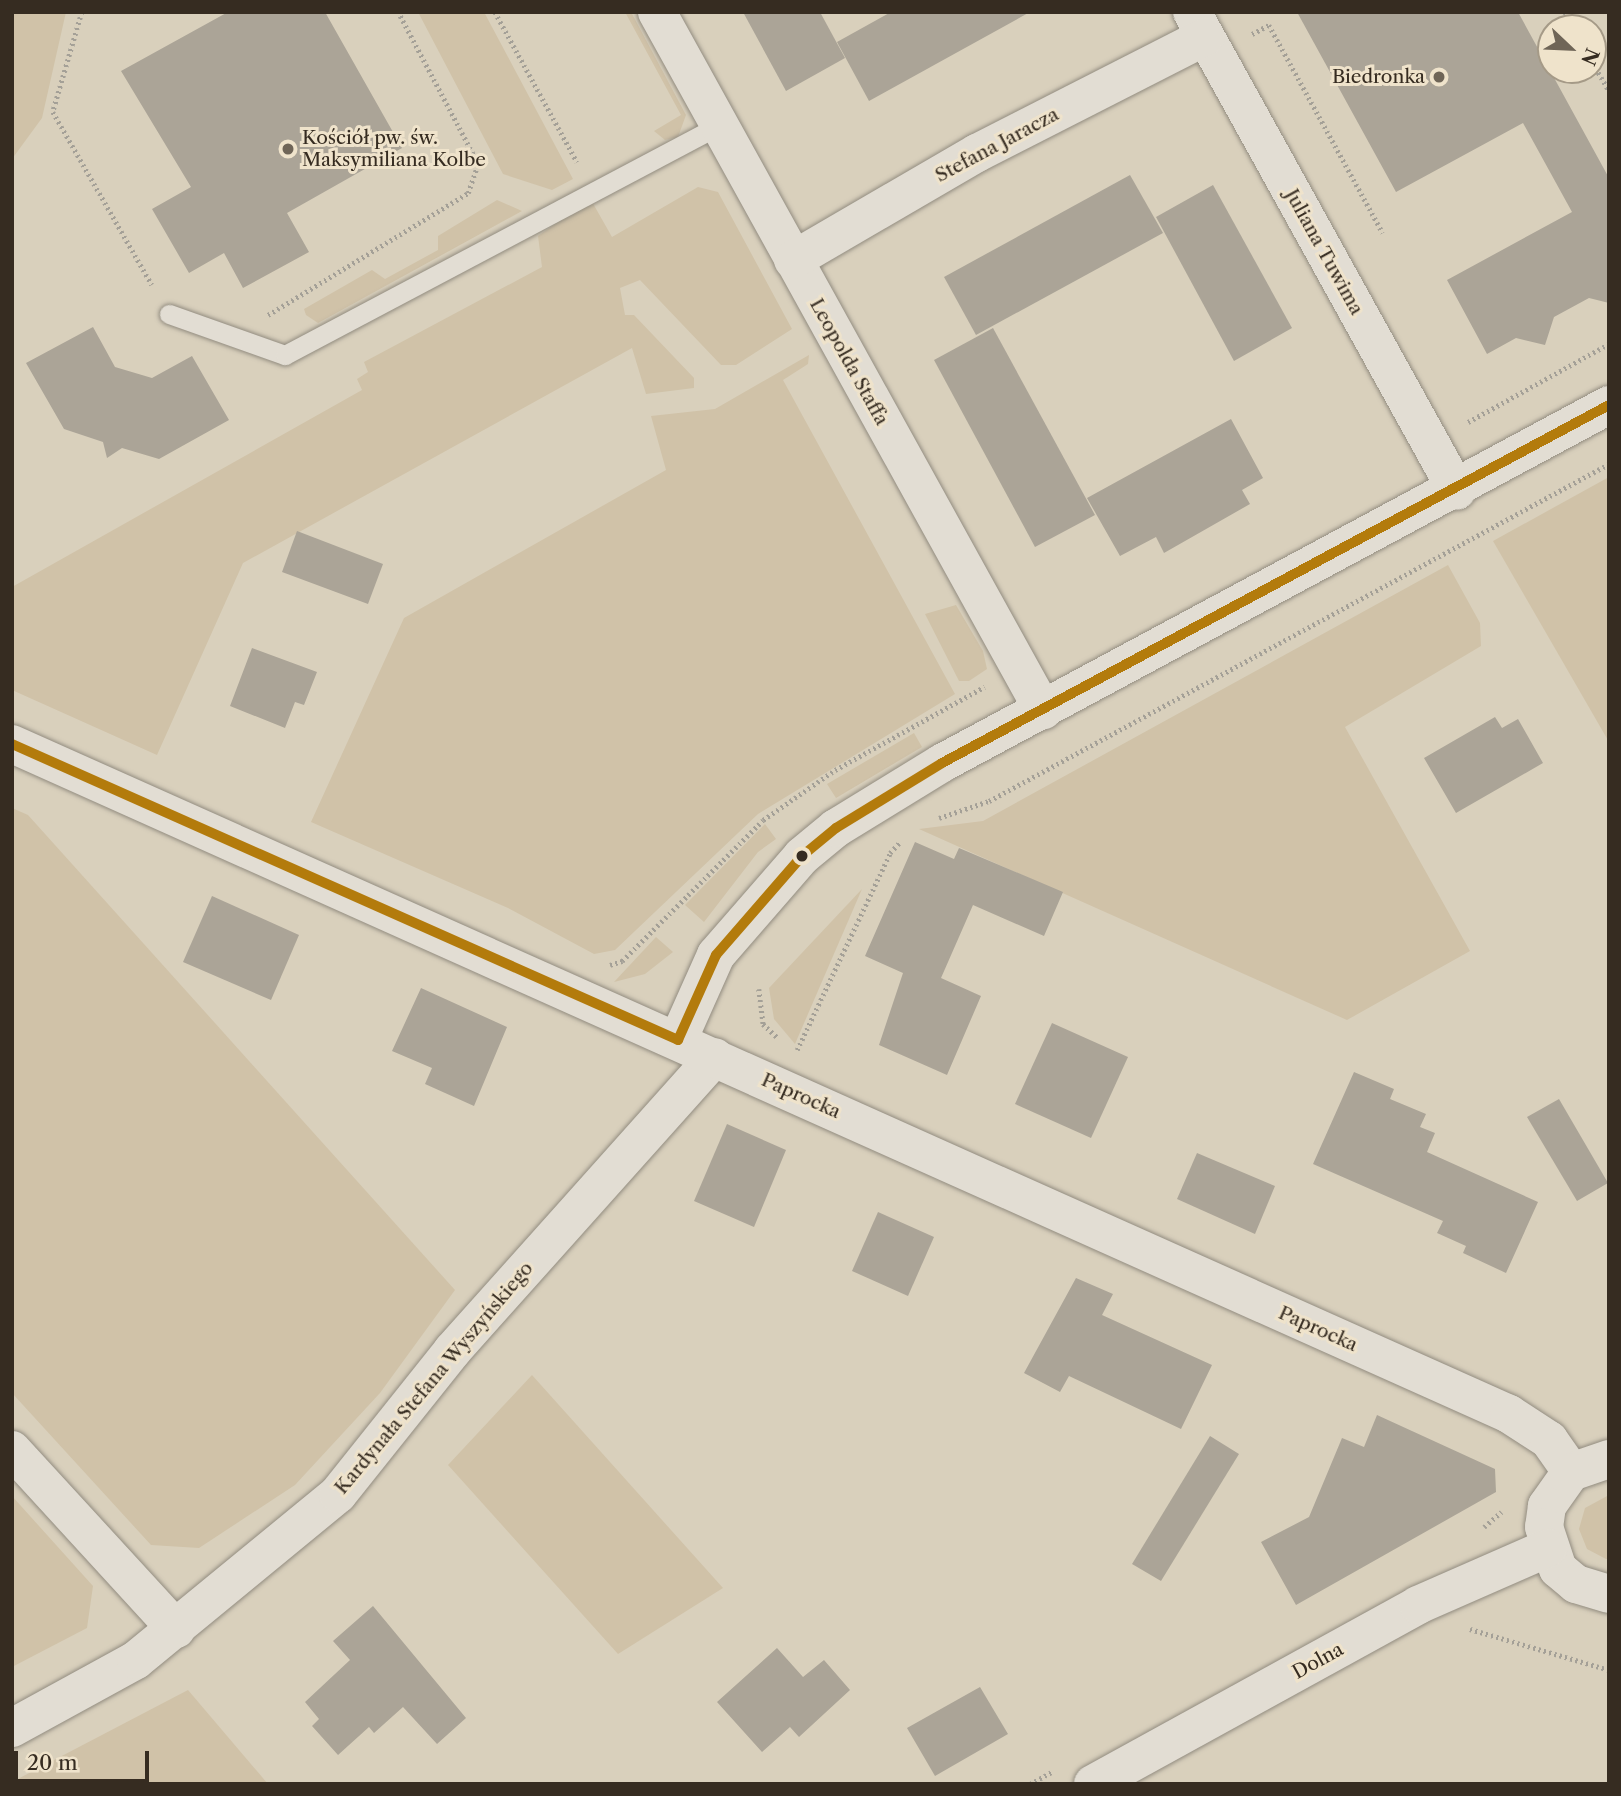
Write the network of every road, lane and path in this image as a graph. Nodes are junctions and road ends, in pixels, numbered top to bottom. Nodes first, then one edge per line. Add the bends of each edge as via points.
1 (82, 12) edge
2 (398, 12) edge
3 (495, 12) edge
4 (657, 12) edge
5 (1204, 35) edge
6 (719, 125) junction
7 (593, 191) junction
8 (1383, 233) dead end
9 (793, 260) junction
10 (169, 314) joint
11 (232, 336) junction
12 (1609, 344) edge
13 (1609, 405) edge
14 (1431, 442) junction
15 (1609, 464) edge
16 (1457, 491) junction
17 (1043, 710) junction
18 (12, 744) edge
19 (929, 821) dead end
20 (908, 834) dead end
21 (678, 1040) junction
22 (795, 1054) dead end
23 (715, 1057) junction
24 (12, 1450) edge
25 (1609, 1459) edge
26 (1571, 1472) junction
27 (1505, 1504) dead end
28 (1479, 1531) dead end
29 (1548, 1548) junction
30 (1609, 1594) edge
31 (176, 1629) junction
32 (12, 1728) edge
33 (1093, 1784) edge

1 - 10 path via 52,112
2 - 11 path via 478,164 468,193
3 - 7 path
4 - 6 street, Leopolda Staffa
5 - 8 path via 1269,25
5 - 9 street, Stefana Jaracza via 977,153
5 - 14 street, Juliana Tuwima
6 - 7 lane
6 - 9 street, Leopolda Staffa
7 - 11 lane via 285,355
9 - 17 street, Leopolda Staffa
10 - 11 lane
12 - 14 path
13 - 16 street
14 - 16 street, Juliana Tuwima
15 - 19 path via 989,801
16 - 17 street
17 - 21 street via 942,763 835,828 802,856 716,955
18 - 21 street, Paprocka
20 - 22 path via 890,853
21 - 23 street, Paprocka
23 - 26 street, Paprocka via 1509,1414 1549,1440
23 - 31 street, Kardynała Stefana Wyszyńskiego via 452,1351 338,1494
24 - 31 street
25 - 26 street
26 - 29 street via 1547,1506
27 - 28 path
29 - 30 street via 1558,1569 1576,1584
29 - 33 street, Dolna via 1418,1605
31 - 32 street, Kardynała Stefana Wyszyńskiego via 136,1660

